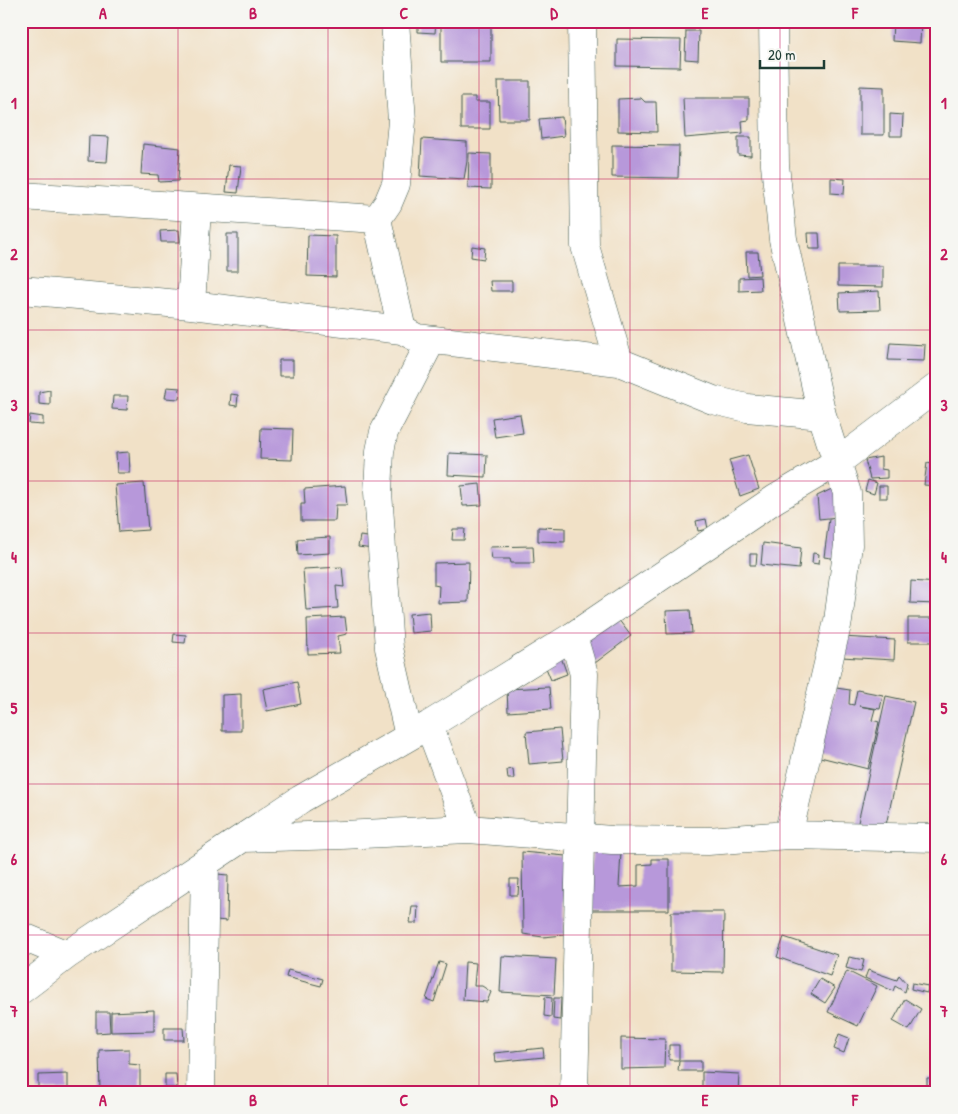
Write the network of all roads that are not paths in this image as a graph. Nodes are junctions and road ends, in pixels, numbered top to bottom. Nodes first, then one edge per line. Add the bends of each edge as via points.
1 (395, 21) edge
2 (582, 21) edge
3 (773, 21) edge
4 (21, 196) edge
5 (197, 209) junction
6 (377, 219) junction
7 (21, 290) edge
8 (191, 305) junction
9 (402, 330) junction
10 (431, 341) junction
11 (619, 362) junction
12 (937, 387) edge
13 (822, 414) junction
14 (838, 461) junction
15 (573, 636) junction
16 (419, 730) junction
17 (468, 829) junction
18 (788, 835) junction
19 (243, 838) junction
20 (580, 838) junction
21 (937, 838) edge
22 (205, 863) junction
23 (21, 936) edge
24 (67, 955) junction
25 (21, 990) edge
26 (200, 1093) edge
27 (574, 1093) edge

1 - 6 street via 402,121 396,184
2 - 11 street via 585,246
3 - 13 street via 775,165 783,239
4 - 5 street
5 - 6 street
5 - 8 street
6 - 9 street
7 - 8 street
8 - 9 street
9 - 10 street
10 - 11 street
10 - 16 street via 384,432 378,492 389,648
11 - 13 street via 713,400 747,408
12 - 14 street
13 - 14 street
14 - 15 street via 775,499
14 - 18 street via 847,493 848,545 838,621
15 - 16 street
15 - 20 street via 584,674
16 - 17 street
16 - 19 street via 301,799
17 - 19 street
17 - 20 street
18 - 20 street via 708,841
18 - 21 street
19 - 22 street
20 - 27 street
22 - 24 street
22 - 26 street
23 - 24 street
24 - 25 street

